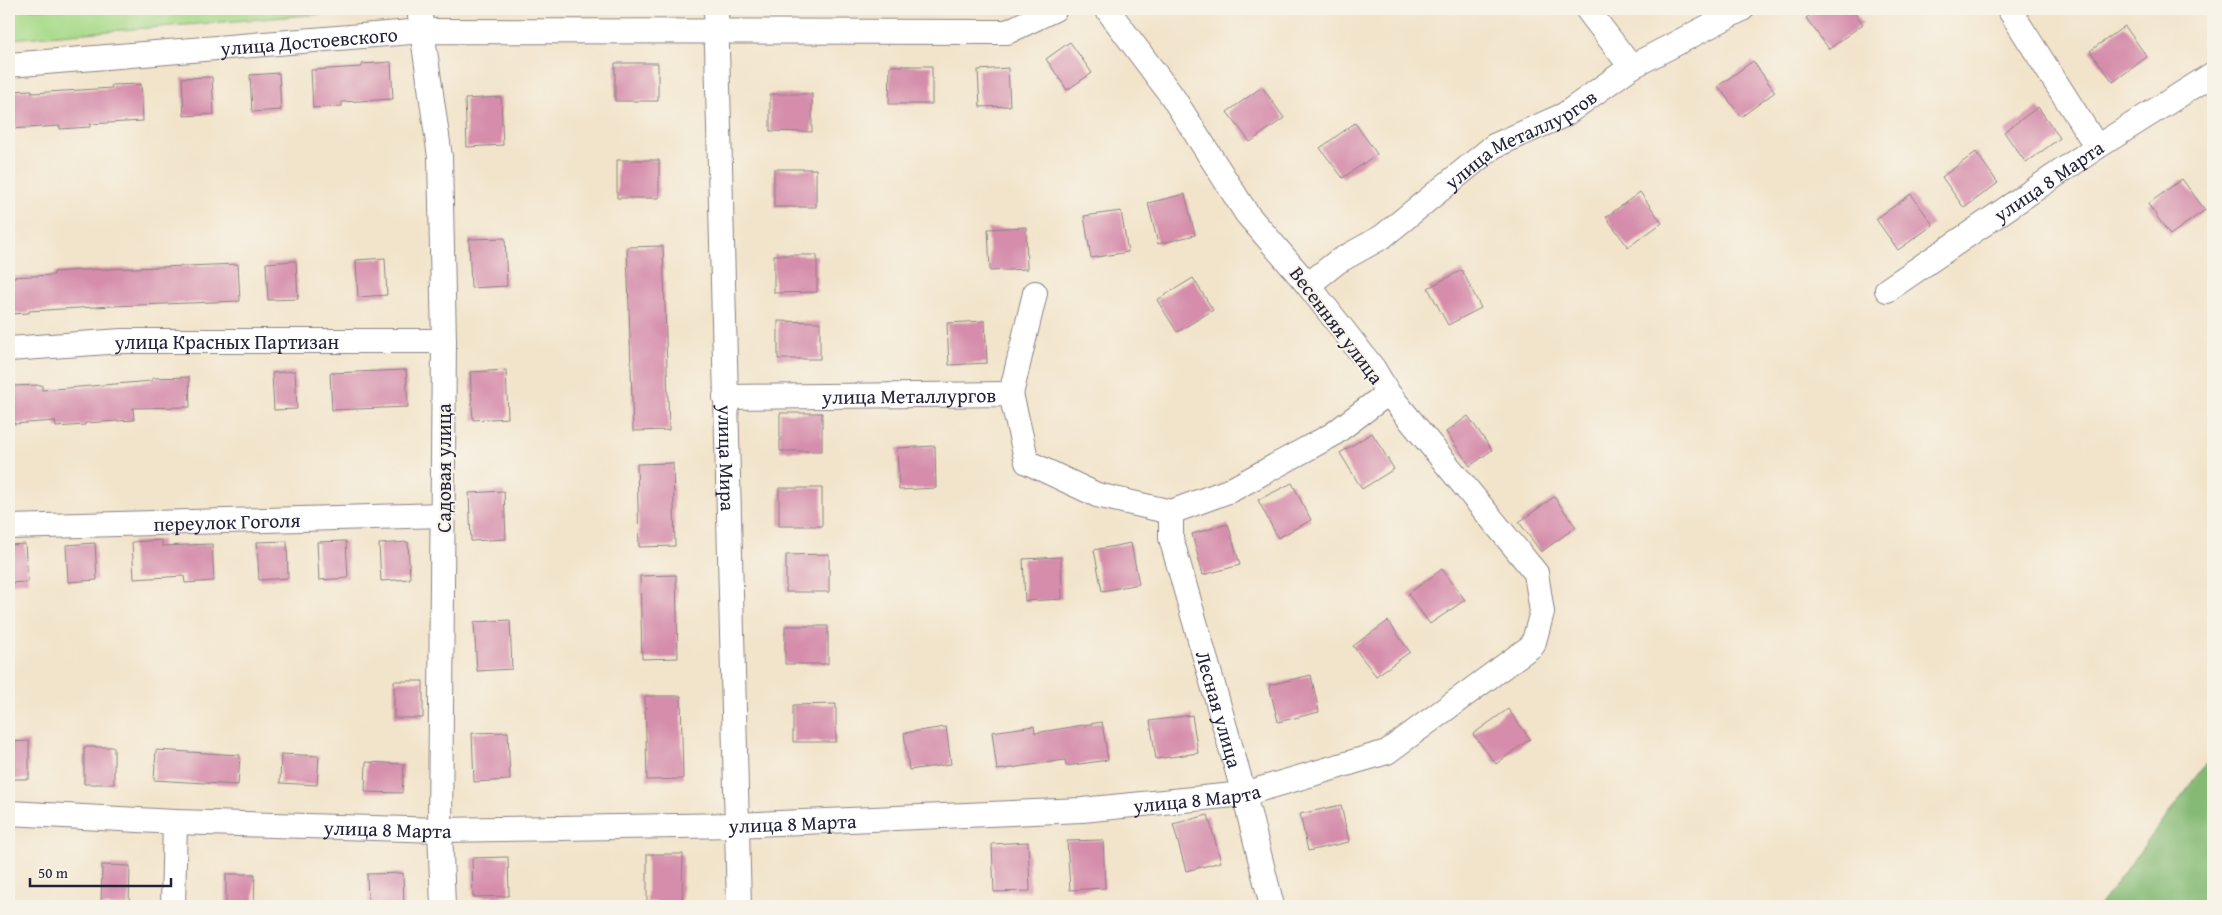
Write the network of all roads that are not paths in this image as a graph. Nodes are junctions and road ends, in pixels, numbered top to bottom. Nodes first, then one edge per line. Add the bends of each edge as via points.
1 (1055, 9) edge
2 (1107, 9) edge
3 (1586, 9) edge
4 (1742, 9) edge
5 (2009, 9) edge
6 (717, 19) edge
7 (421, 20) edge
8 (9, 65) edge
9 (1631, 66) junction
10 (2213, 74) edge
11 (2096, 147) junction
12 (1308, 285) junction
13 (1887, 290) dead end
14 (1035, 293) dead end
15 (444, 341) junction
16 (9, 349) edge
17 (1388, 393) junction
18 (1011, 394) junction
19 (725, 397) junction
20 (1170, 512) junction
21 (443, 515) junction
22 (9, 527) edge
23 (1534, 645) joint
24 (1244, 794) junction
25 (9, 813) edge
26 (175, 822) junction
27 (735, 825) junction
28 (440, 830) junction
29 (173, 906) edge
30 (443, 906) edge
31 (739, 906) edge
32 (1272, 906) edge

1 - 6 street, улица Достоевского via 1007,32
2 - 12 street, Весенняя улица via 1172,96 1246,214
3 - 9 street
4 - 9 street, улица Металлургов
5 - 11 street
6 - 7 street, улица Достоевского
6 - 19 street, улица Мира
7 - 8 street, улица Достоевского
7 - 15 street, Садовая улица via 440,157
9 - 12 street, улица Металлургов via 1564,116 1494,146 1382,237 1336,262
10 - 11 street, улица 8 Марта
11 - 13 street, улица 8 Марта
12 - 17 street, Весенняя улица via 1373,368
14 - 18 street
15 - 16 street, улица Красных Партизан via 122,341
15 - 21 street, Садовая улица
17 - 20 street via 1332,435 1232,490
17 - 23 street, Весенняя улица via 1536,573 1542,612
18 - 19 street, улица Металлургов
18 - 20 street, улица Металлургов via 1027,462 1097,495
19 - 27 street, улица Мира
20 - 24 street, Лесная улица via 1171,538
21 - 22 street, переулок Гоголя
21 - 28 street, Садовая улица
23 - 24 street, улица 8 Марта via 1387,752
24 - 27 street, улица 8 Марта via 1082,810
24 - 32 street, Лесная улица
25 - 26 street, улица 8 Марта
26 - 28 street, улица 8 Марта
26 - 29 street
27 - 28 street, улица 8 Марта
27 - 31 street, улица Мира
28 - 30 street, Садовая улица

